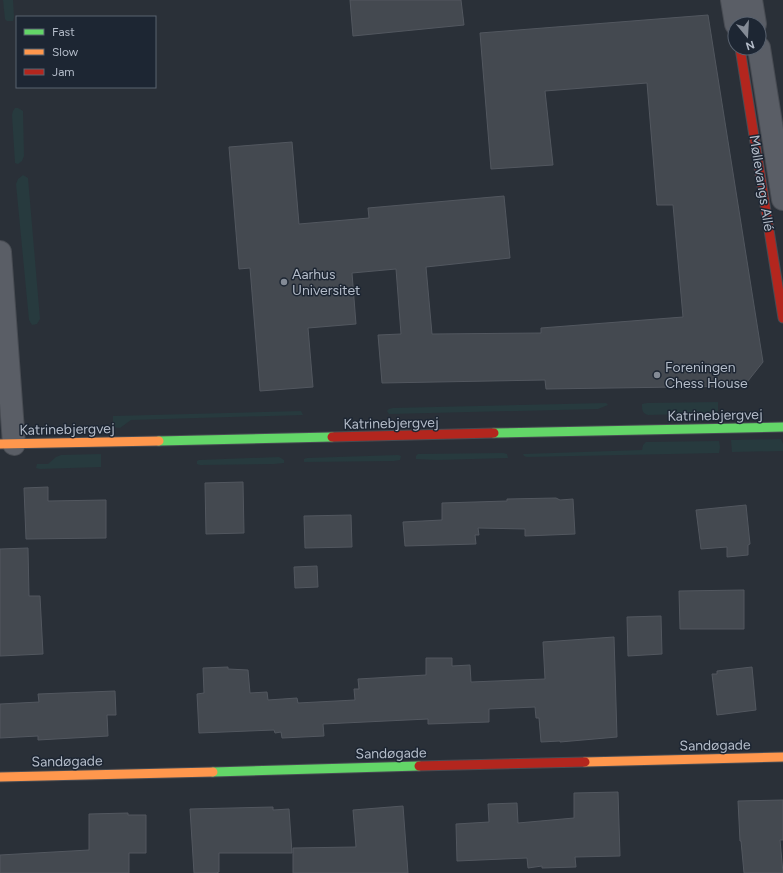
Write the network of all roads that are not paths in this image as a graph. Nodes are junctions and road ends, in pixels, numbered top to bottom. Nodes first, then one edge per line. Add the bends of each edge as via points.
1 (732, 0) edge
2 (751, 0) edge
3 (735, 16) edge
4 (754, 16) edge
5 (741, 56) edge
6 (760, 56) edge
7 (783, 199) edge
8 (0, 252) edge
9 (783, 318) edge
10 (783, 427) edge
11 (7, 444) edge
12 (783, 757) edge
13 (0, 777) edge

1 - 3 street
2 - 4 street
5 - 9 street, Møllevangs Allé
6 - 7 street, Møllevangs Allé
8 - 11 street via 13,414
10 - 11 street, Katrinebjergvej
12 - 13 street, Sandøgade

